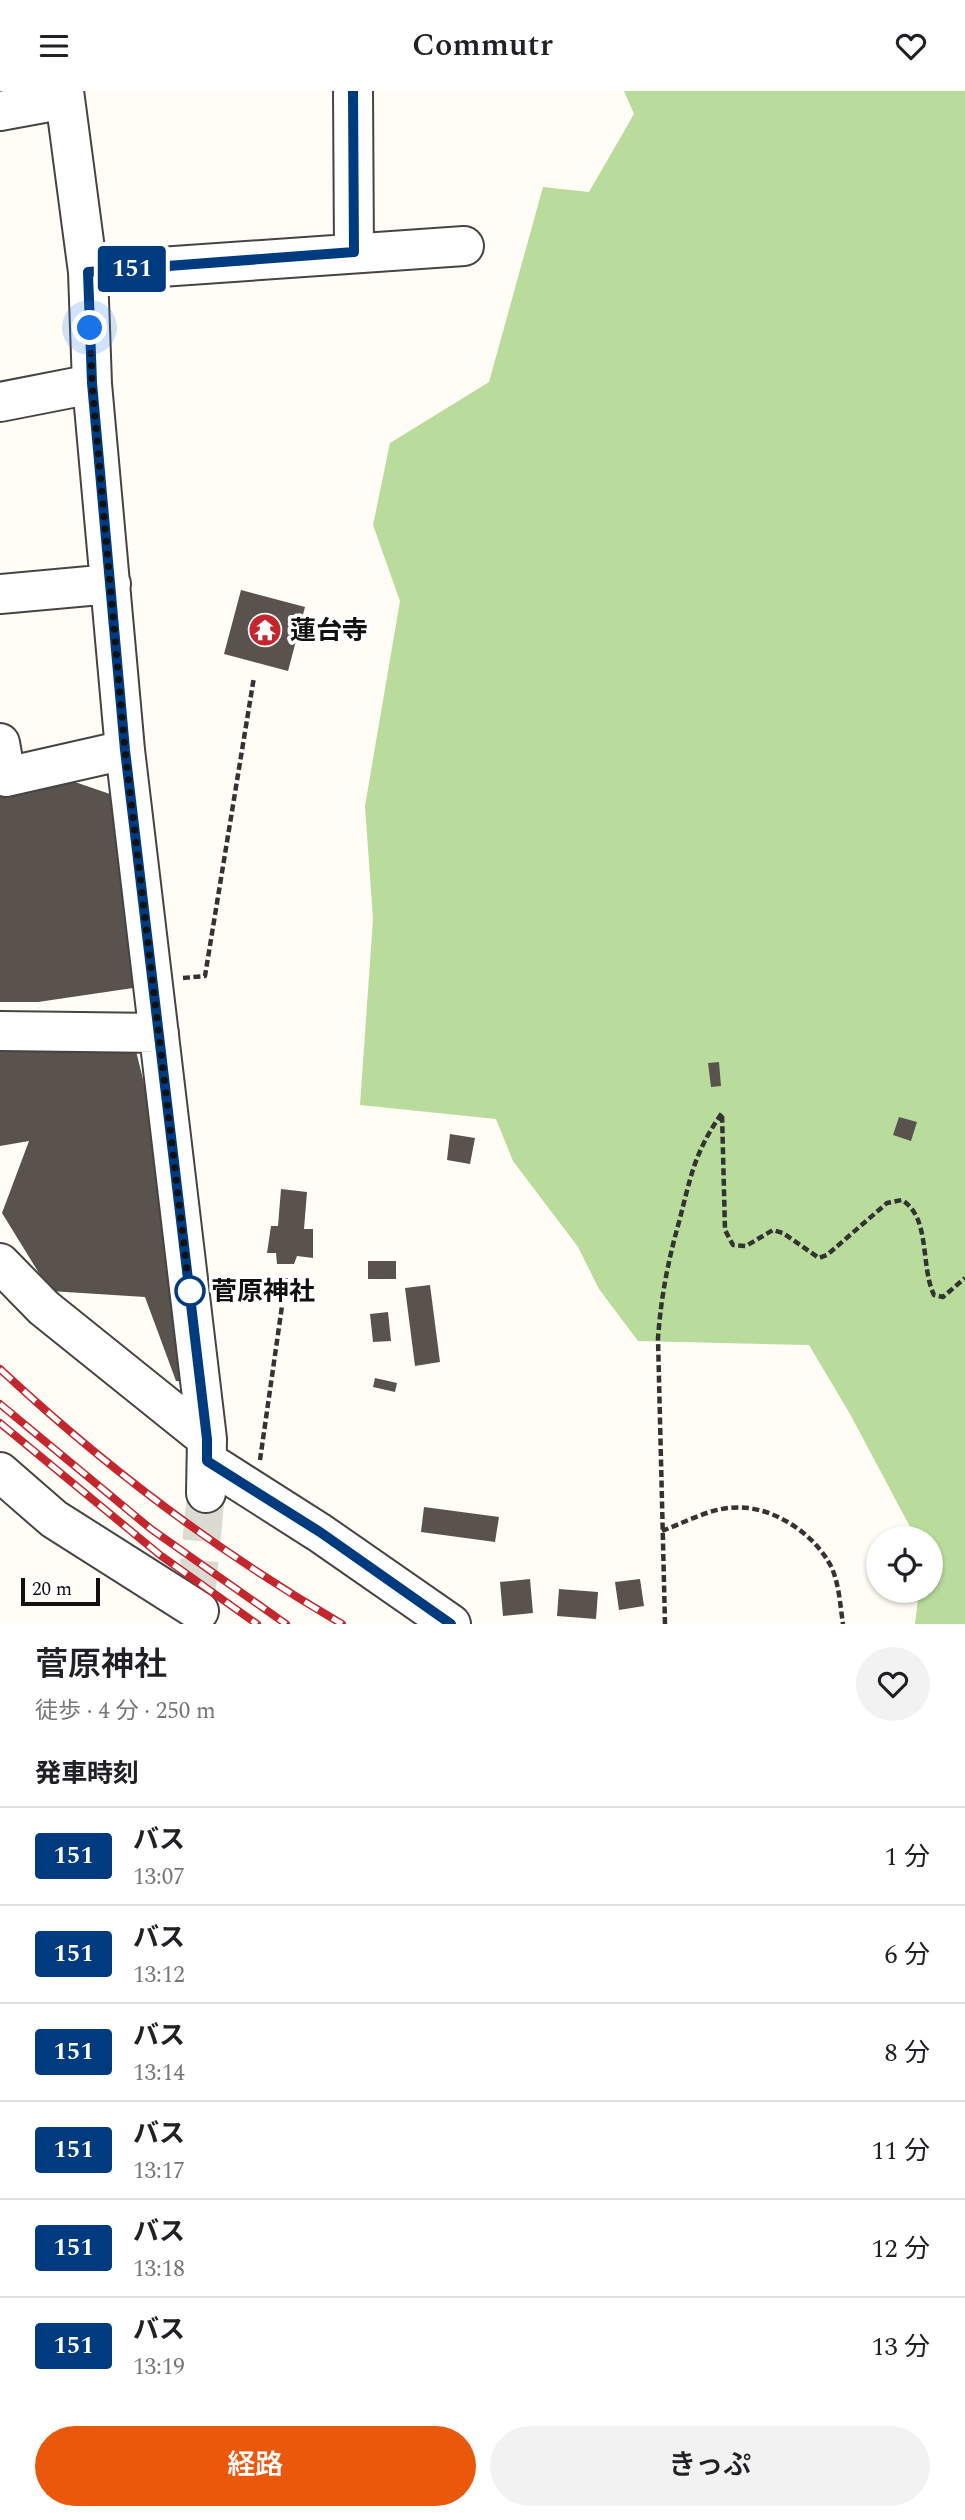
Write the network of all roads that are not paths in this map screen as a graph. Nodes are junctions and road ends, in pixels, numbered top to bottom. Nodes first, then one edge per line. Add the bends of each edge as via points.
1 (353, 91) edge
2 (64, 95) edge
3 (0, 111) edge
4 (464, 246) dead end
5 (354, 252) junction
6 (88, 272) junction
7 (92, 383) junction
8 (0, 402) edge
9 (111, 584) junction
10 (0, 594) edge
11 (0, 743) edge
12 (125, 750) junction
13 (0, 1031) edge
14 (159, 1033) junction
15 (0, 1263) edge
16 (207, 1464) junction
17 (0, 1472) edge
18 (199, 1611) edge
19 (451, 1624) edge

1 - 5 street
2 - 3 street
2 - 6 street
4 - 5 street
5 - 6 street
6 - 7 street
7 - 8 street
7 - 9 street
9 - 10 street
9 - 12 street
11 - 12 street via 6,777
12 - 14 street
13 - 14 street
14 - 16 street
15 - 16 street
16 - 19 street
17 - 18 street via 54,1519

